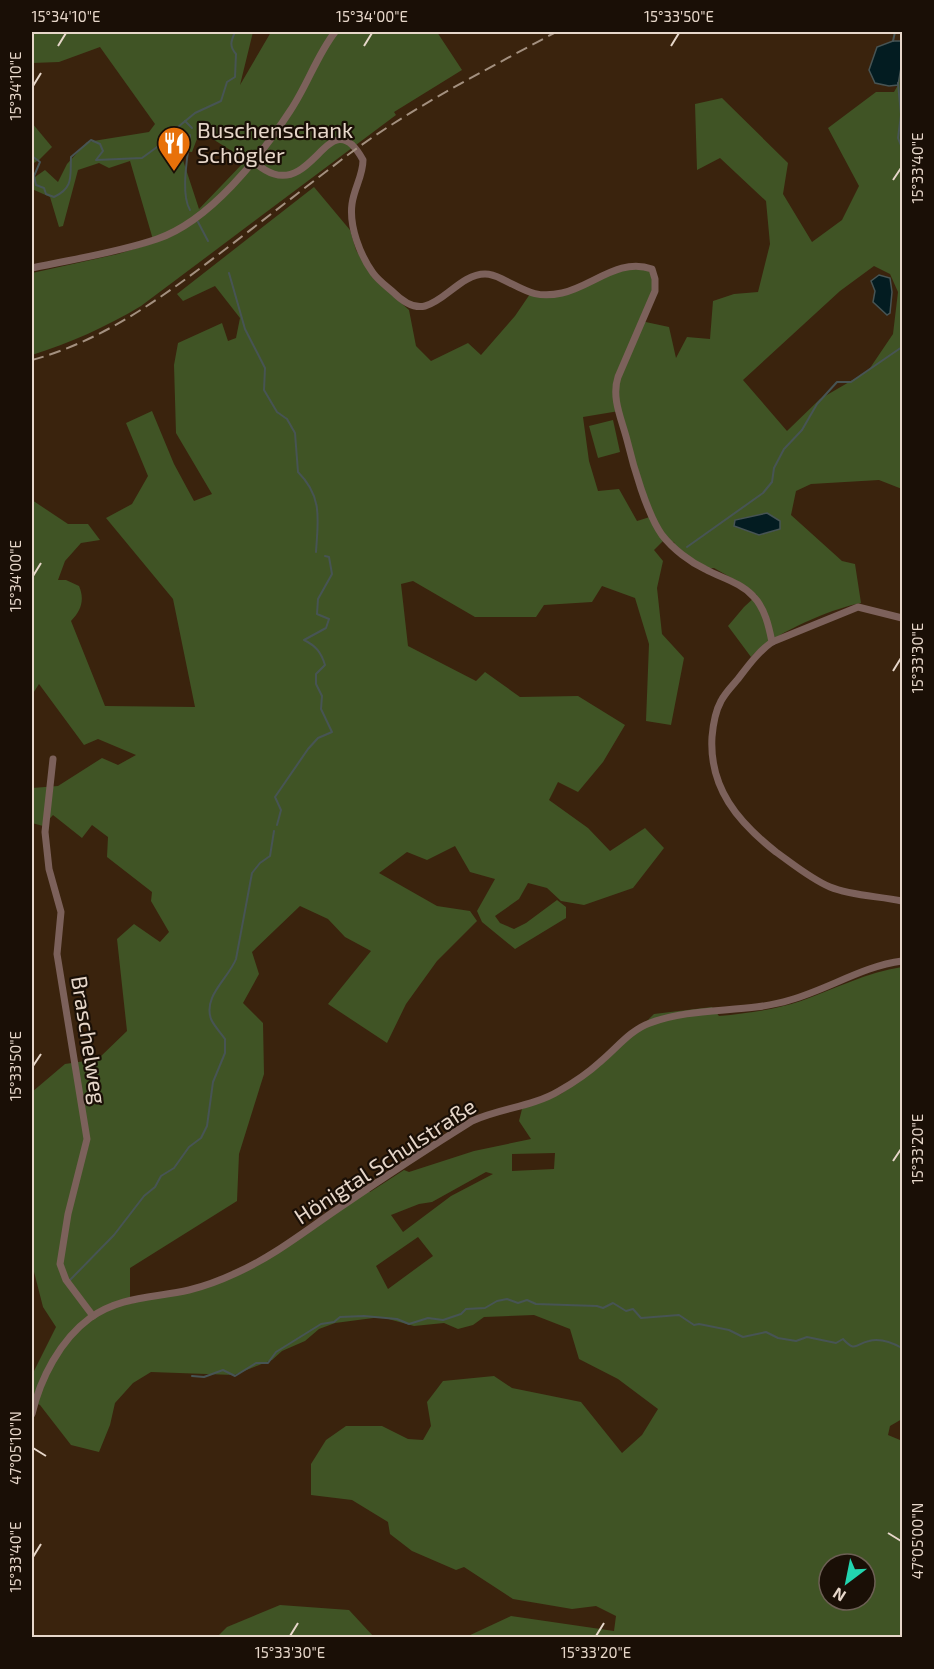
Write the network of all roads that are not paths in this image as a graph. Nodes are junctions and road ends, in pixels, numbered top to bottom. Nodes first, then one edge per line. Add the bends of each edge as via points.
1 (335, 32) edge
2 (254, 162) junction
3 (32, 268) edge
4 (903, 618) edge
5 (772, 642) junction
6 (53, 759) dead end
7 (903, 901) edge
8 (903, 961) edge
9 (93, 1316) junction
10 (32, 1414) edge

1 - 2 street via 298,99
2 - 3 street via 197,218 159,239
2 - 5 street via 282,176 306,166 332,142 345,138 351,142 363,160 352,205 360,249 373,274 395,295 416,307 427,306 482,274 491,274 530,294 546,296 566,292 615,270 642,265 652,269 655,291 615,392 632,458 662,534 690,560 754,596 765,615
4 - 5 street via 858,608
5 - 7 street via 746,668 721,701 716,715 712,743 722,790 752,833 818,880 832,887
6 - 9 street, Braschelweg via 45,832 61,912 57,954 87,1139 60,1264 66,1280
8 - 9 street, Hönigtal Schulstraße via 770,1005 681,1015 645,1025 558,1091 527,1105 472,1121 260,1262 222,1280 127,1300
9 - 10 street, Hönigtal Schulstraße via 67,1340 48,1371

